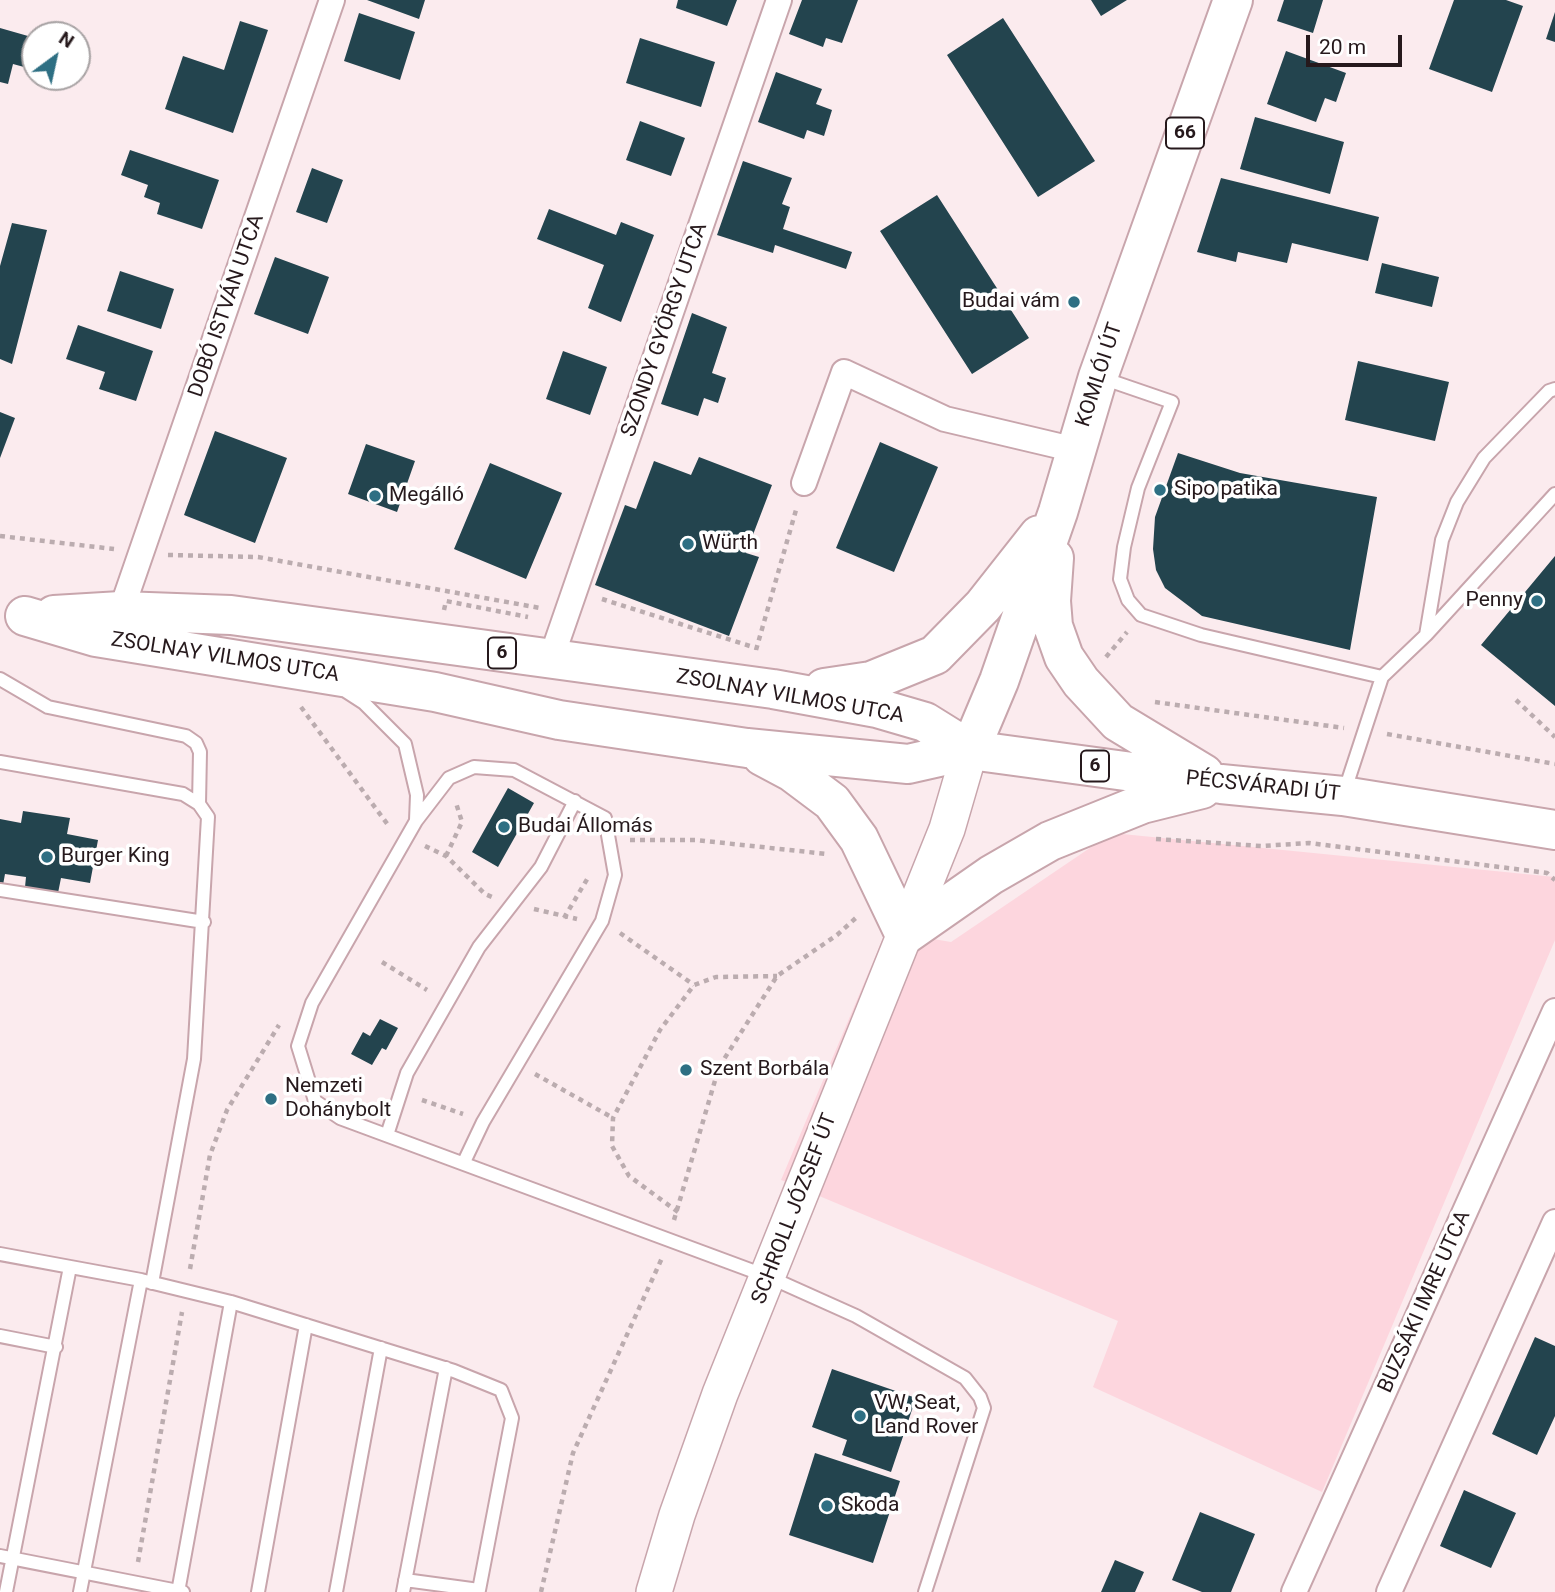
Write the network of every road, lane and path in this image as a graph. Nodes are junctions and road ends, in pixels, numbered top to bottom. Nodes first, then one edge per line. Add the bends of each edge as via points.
1 (332, 0) edge
2 (779, 0) edge
3 (1233, 0) edge
4 (1098, 377) junction
5 (1555, 389) edge
6 (1076, 450) junction
7 (804, 483) joint
8 (1555, 494) edge
9 (1058, 512) junction
10 (0, 536) edge
11 (142, 552) junction
12 (574, 590) junction
13 (446, 601) dead end
14 (121, 611) junction
15 (12, 615) edge
16 (562, 624) junction
17 (1426, 635) junction
18 (756, 648) junction
19 (754, 657) dead end
20 (551, 659) junction
21 (1382, 677) junction
22 (0, 679) edge
23 (773, 689) junction
24 (308, 690) junction
25 (1516, 700) dead end
26 (1147, 701) dead end
27 (1364, 731) junction
28 (1555, 737) edge
29 (747, 748) junction
30 (970, 750) junction
31 (0, 762) edge
32 (1555, 764) edge
33 (1221, 784) junction
34 (1343, 796) junction
35 (575, 801) junction
36 (199, 804) junction
37 (416, 821) junction
38 (1555, 830) edge
39 (406, 838) junction
40 (1142, 838) dead end
41 (611, 840) junction
42 (838, 855) dead end
43 (1555, 880) edge
44 (0, 890) edge
45 (513, 903) junction
46 (564, 918) junction
47 (602, 921) junction
48 (204, 922) junction
49 (905, 935) junction
50 (382, 962) dead end
51 (777, 976) dead end
52 (694, 985) junction
53 (427, 990) dead end
54 (1555, 1011) edge
55 (517, 1065) junction
56 (400, 1094) junction
57 (613, 1118) junction
58 (483, 1122) junction
59 (387, 1135) junction
60 (464, 1162) junction
61 (677, 1212) dead end
62 (1555, 1222) edge
63 (0, 1254) edge
64 (70, 1267) junction
65 (769, 1277) junction
66 (146, 1281) junction
67 (231, 1302) junction
68 (306, 1325) junction
69 (0, 1336) edge
70 (56, 1347) junction
71 (381, 1348) junction
72 (446, 1368) junction
73 (6, 1557) edge
74 (83, 1572) junction
75 (404, 1586) edge
76 (6, 1592) edge
77 (80, 1592) edge
78 (180, 1592) edge
79 (258, 1592) edge
80 (336, 1592) edge
81 (654, 1592) edge
82 (925, 1592) edge
83 (1294, 1592) edge
84 (1389, 1592) edge

1 - 11 street, DOBÓ ISTVÁN UTCA
2 - 12 street, SZONDY GYÖRGY UTCA
3 - 4 main road, KOMLÓI ÚT / 66
4 - 6 main road, KOMLÓI ÚT / 66
4 - 21 lane via 1172,402 1138,488 1124,547 1120,579 1128,600 1142,615 1201,635
5 - 17 lane via 1484,458 1457,502 1442,540
6 - 7 street via 945,419 844,372
6 - 9 main road, KOMLÓI ÚT / 66
7 - 18 path
8 - 17 lane
9 - 23 main road via 983,606 935,654 871,681
9 - 30 main road, KOMLÓI ÚT / 66
9 - 33 main road via 1051,601 1063,657 1090,695 1118,722
10 - 11 path
11 - 14 street, DOBÓ ISTVÁN UTCA
11 - 16 path via 258,557 376,577 549,610
12 - 16 street, SZONDY GYÖRGY UTCA
12 - 18 path
13 - 16 path
14 - 15 main road, ZSOLNAY VILMOS UTCA / 6
14 - 20 main road, ZSOLNAY VILMOS UTCA / 6 via 231,615
15 - 24 main road, ZSOLNAY VILMOS UTCA / 6
16 - 20 street, SZONDY GYÖRGY UTCA
17 - 21 lane
18 - 19 path
20 - 23 main road, ZSOLNAY VILMOS UTCA / 6
21 - 27 lane
22 - 36 lane via 48,707 186,736 200,752
23 - 30 main road, ZSOLNAY VILMOS UTCA / 6 via 925,722
24 - 29 main road, ZSOLNAY VILMOS UTCA / 6 via 435,692 559,720
24 - 37 lane via 364,703 405,744 417,794
24 - 39 path via 394,833
25 - 28 path
26 - 27 path
27 - 32 path
27 - 34 lane
29 - 30 main road, ZSOLNAY VILMOS UTCA / 6 via 908,764
29 - 49 main road via 793,772 832,802 859,839
30 - 33 main road, PÉCSVÁRADI ÚT / 6
30 - 49 main road, SCHROLL JÓZSEF ÚT via 947,829
31 - 36 lane via 183,794
33 - 34 main road, PÉCSVÁRADI ÚT / 6
33 - 49 main road via 1142,804 1050,841 991,875
34 - 38 main road, PÉCSVÁRADI ÚT / 6
35 - 37 lane via 514,770 474,766 449,778
35 - 41 lane via 605,818
35 - 45 lane via 541,867
36 - 48 lane via 208,817
37 - 39 lane
39 - 45 path via 446,856 485,894
39 - 59 lane via 312,1003 298,1046 315,1101 340,1118
40 - 43 path via 1261,846 1308,843 1547,873
41 - 42 path via 696,840
41 - 46 path
41 - 47 lane via 615,875
44 - 48 lane
45 - 46 path
45 - 56 lane via 479,947 407,1073
46 - 47 path
47 - 52 path
47 - 55 lane
48 - 66 lane via 194,1059
49 - 65 main road, SCHROLL JÓZSEF ÚT
50 - 53 path
51 - 52 path via 716,977
52 - 57 path via 660,1030
54 - 83 street, BUZSÁKI IMRE UTCA
55 - 57 path
55 - 58 lane
56 - 58 path
56 - 59 lane
57 - 61 path via 612,1146 629,1176
58 - 60 lane
59 - 60 lane
60 - 65 lane
62 - 84 street
63 - 64 lane
64 - 66 lane
64 - 70 lane
65 - 81 main road, SCHROLL JÓZSEF ÚT via 720,1394
65 - 82 lane via 922,1352 965,1378 980,1397 984,1408
66 - 67 lane
66 - 74 lane
67 - 68 lane
67 - 78 lane
68 - 71 lane
68 - 79 lane
69 - 70 lane
70 - 73 lane
71 - 72 lane
71 - 80 lane
72 - 75 lane
72 - 75 lane via 501,1390 512,1418 479,1590
73 - 74 lane
73 - 76 lane
74 - 77 lane
74 - 78 lane

